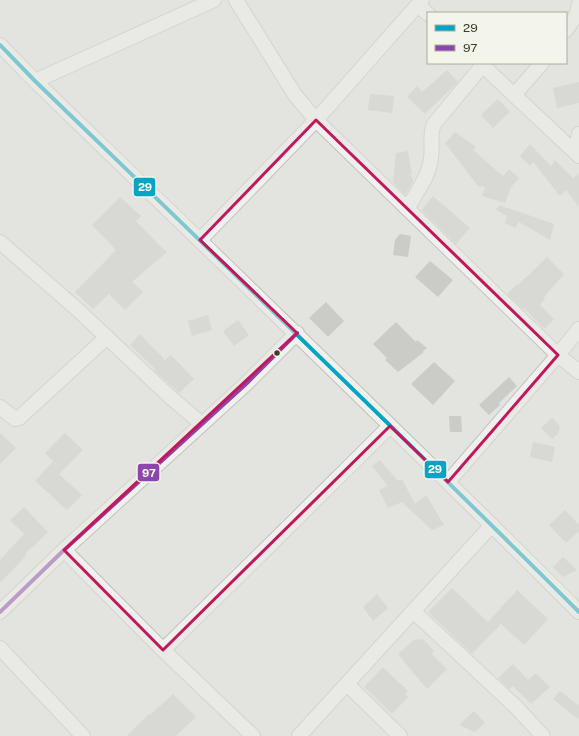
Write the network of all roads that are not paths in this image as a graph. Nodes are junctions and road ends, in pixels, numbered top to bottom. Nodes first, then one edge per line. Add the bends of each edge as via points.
1 (214, 0) edge
2 (236, 0) edge
3 (579, 4) edge
4 (422, 6) edge
5 (567, 29) edge
6 (0, 45) edge
7 (481, 64) edge
8 (541, 64) edge
9 (35, 81) junction
10 (514, 94) junction
11 (316, 120) junction
12 (579, 134) edge
13 (577, 154) edge
14 (407, 209) junction
15 (200, 240) junction
16 (0, 242) edge
17 (579, 329) edge
18 (297, 333) junction
19 (107, 337) junction
20 (558, 355) junction
21 (579, 372) edge
22 (0, 407) edge
23 (202, 424) junction
24 (390, 426) junction
25 (448, 482) junction
26 (492, 525) junction
27 (64, 550) junction
28 (413, 611) junction
29 (0, 612) edge
30 (579, 612) edge
31 (0, 648) edge
32 (163, 650) junction
33 (347, 684) junction
34 (83, 736) edge
35 (253, 736) edge
36 (299, 736) edge
37 (400, 736) edge
38 (543, 736) edge

1 - 9 street
2 - 11 street via 296,95
3 - 5 street via 576,16
4 - 11 street
6 - 9 street
7 - 10 street
7 - 14 street via 434,124 429,168
8 - 10 street
9 - 15 street
10 - 13 street
11 - 14 street
11 - 15 street
12 - 13 street
14 - 20 street
15 - 18 street
16 - 19 street
17 - 20 street
18 - 23 street
18 - 24 street
19 - 22 street via 19,418 16,419
19 - 23 street
20 - 21 street
20 - 25 street
23 - 27 street
24 - 25 street
24 - 32 street
25 - 26 street
26 - 28 street
26 - 30 street
27 - 29 street
27 - 32 street
28 - 33 street
28 - 38 street via 516,707
31 - 34 street
32 - 35 street
33 - 36 street
33 - 37 street

